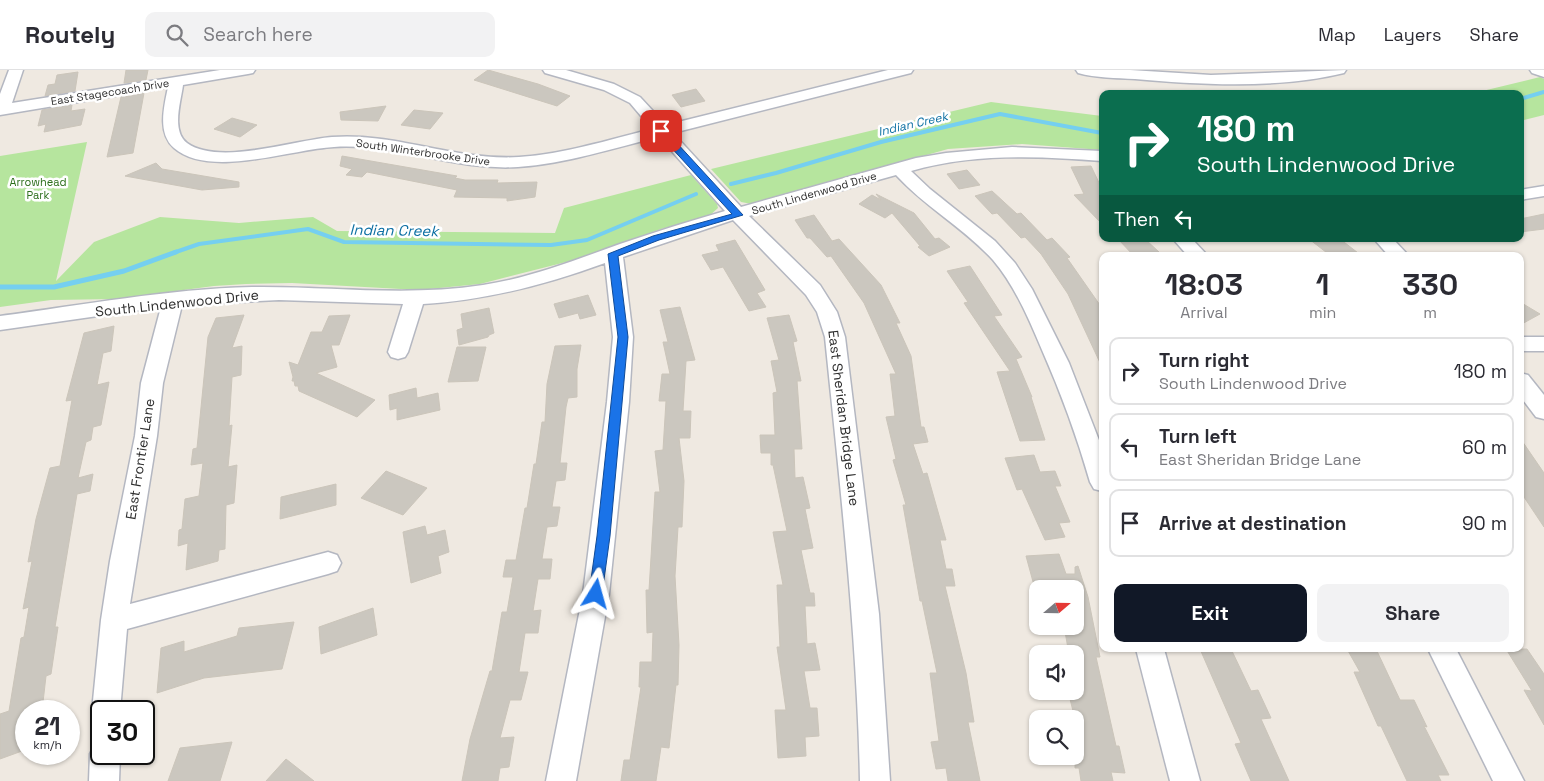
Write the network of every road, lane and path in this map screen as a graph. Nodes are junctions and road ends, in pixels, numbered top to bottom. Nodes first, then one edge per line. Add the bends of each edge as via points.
1 (16, 70) edge
2 (248, 70) edge
3 (550, 70) edge
4 (837, 70) edge
5 (906, 70) edge
6 (1083, 70) edge
7 (1339, 70) edge
8 (1538, 70) edge
9 (1204, 74) edge
10 (1544, 74) edge
11 (176, 81) junction
12 (848, 84) junction
13 (1, 110) edge
14 (661, 131) junction
15 (1099, 156) edge
16 (900, 169) junction
17 (1544, 191) edge
18 (1524, 194) edge
19 (738, 215) junction
20 (1185, 242) edge
21 (1386, 242) edge
22 (1196, 252) edge
23 (1396, 252) edge
24 (613, 254) junction
25 (415, 298) junction
26 (173, 300) junction
27 (0, 323) edge
28 (1524, 344) edge
29 (1544, 344) edge
30 (398, 352) dead end
31 (1524, 386) edge
32 (1544, 412) edge
33 (1099, 474) edge
34 (328, 563) dead end
35 (114, 620) junction
36 (1151, 652) edge
37 (1444, 652) edge
38 (107, 700) edge
39 (105, 765) edge
40 (104, 781) edge
41 (561, 781) edge
42 (875, 781) edge
43 (1185, 781) edge
44 (1509, 781) edge

1 - 13 street
2 - 11 street, East Stagecoach Drive
3 - 14 street, East Sheridan Bridge Lane via 622,92 635,100
4 - 12 street
5 - 12 street, South Winterbrooke Drive
6 - 9 street via 1151,77
7 - 9 street via 1275,77
8 - 10 street
11 - 13 street, East Stagecoach Drive
11 - 14 street, South Winterbrooke Drive via 170,128 173,137 180,146 208,156 242,156 349,141 513,162 559,156
12 - 14 street, South Winterbrooke Drive
14 - 19 street, East Sheridan Bridge Lane
15 - 16 street, South Lindenwood Drive via 991,151
16 - 19 street, South Lindenwood Drive
16 - 33 street via 915,186 998,256 1017,278 1066,380
17 - 18 street
19 - 24 street, South Lindenwood Drive
19 - 42 street, East Sheridan Bridge Lane via 813,290 827,312 835,337 862,555 872,671
20 - 22 street
21 - 23 street
24 - 25 street, South Lindenwood Drive via 532,281 485,292
24 - 41 street via 623,337 618,402 596,594
25 - 26 street, South Lindenwood Drive via 292,293
25 - 30 street
26 - 27 street, South Lindenwood Drive
26 - 35 street, East Frontier Lane via 152,383
28 - 29 street
31 - 32 street
34 - 35 street
35 - 38 street, East Frontier Lane
36 - 43 street
37 - 44 street
39 - 40 street

